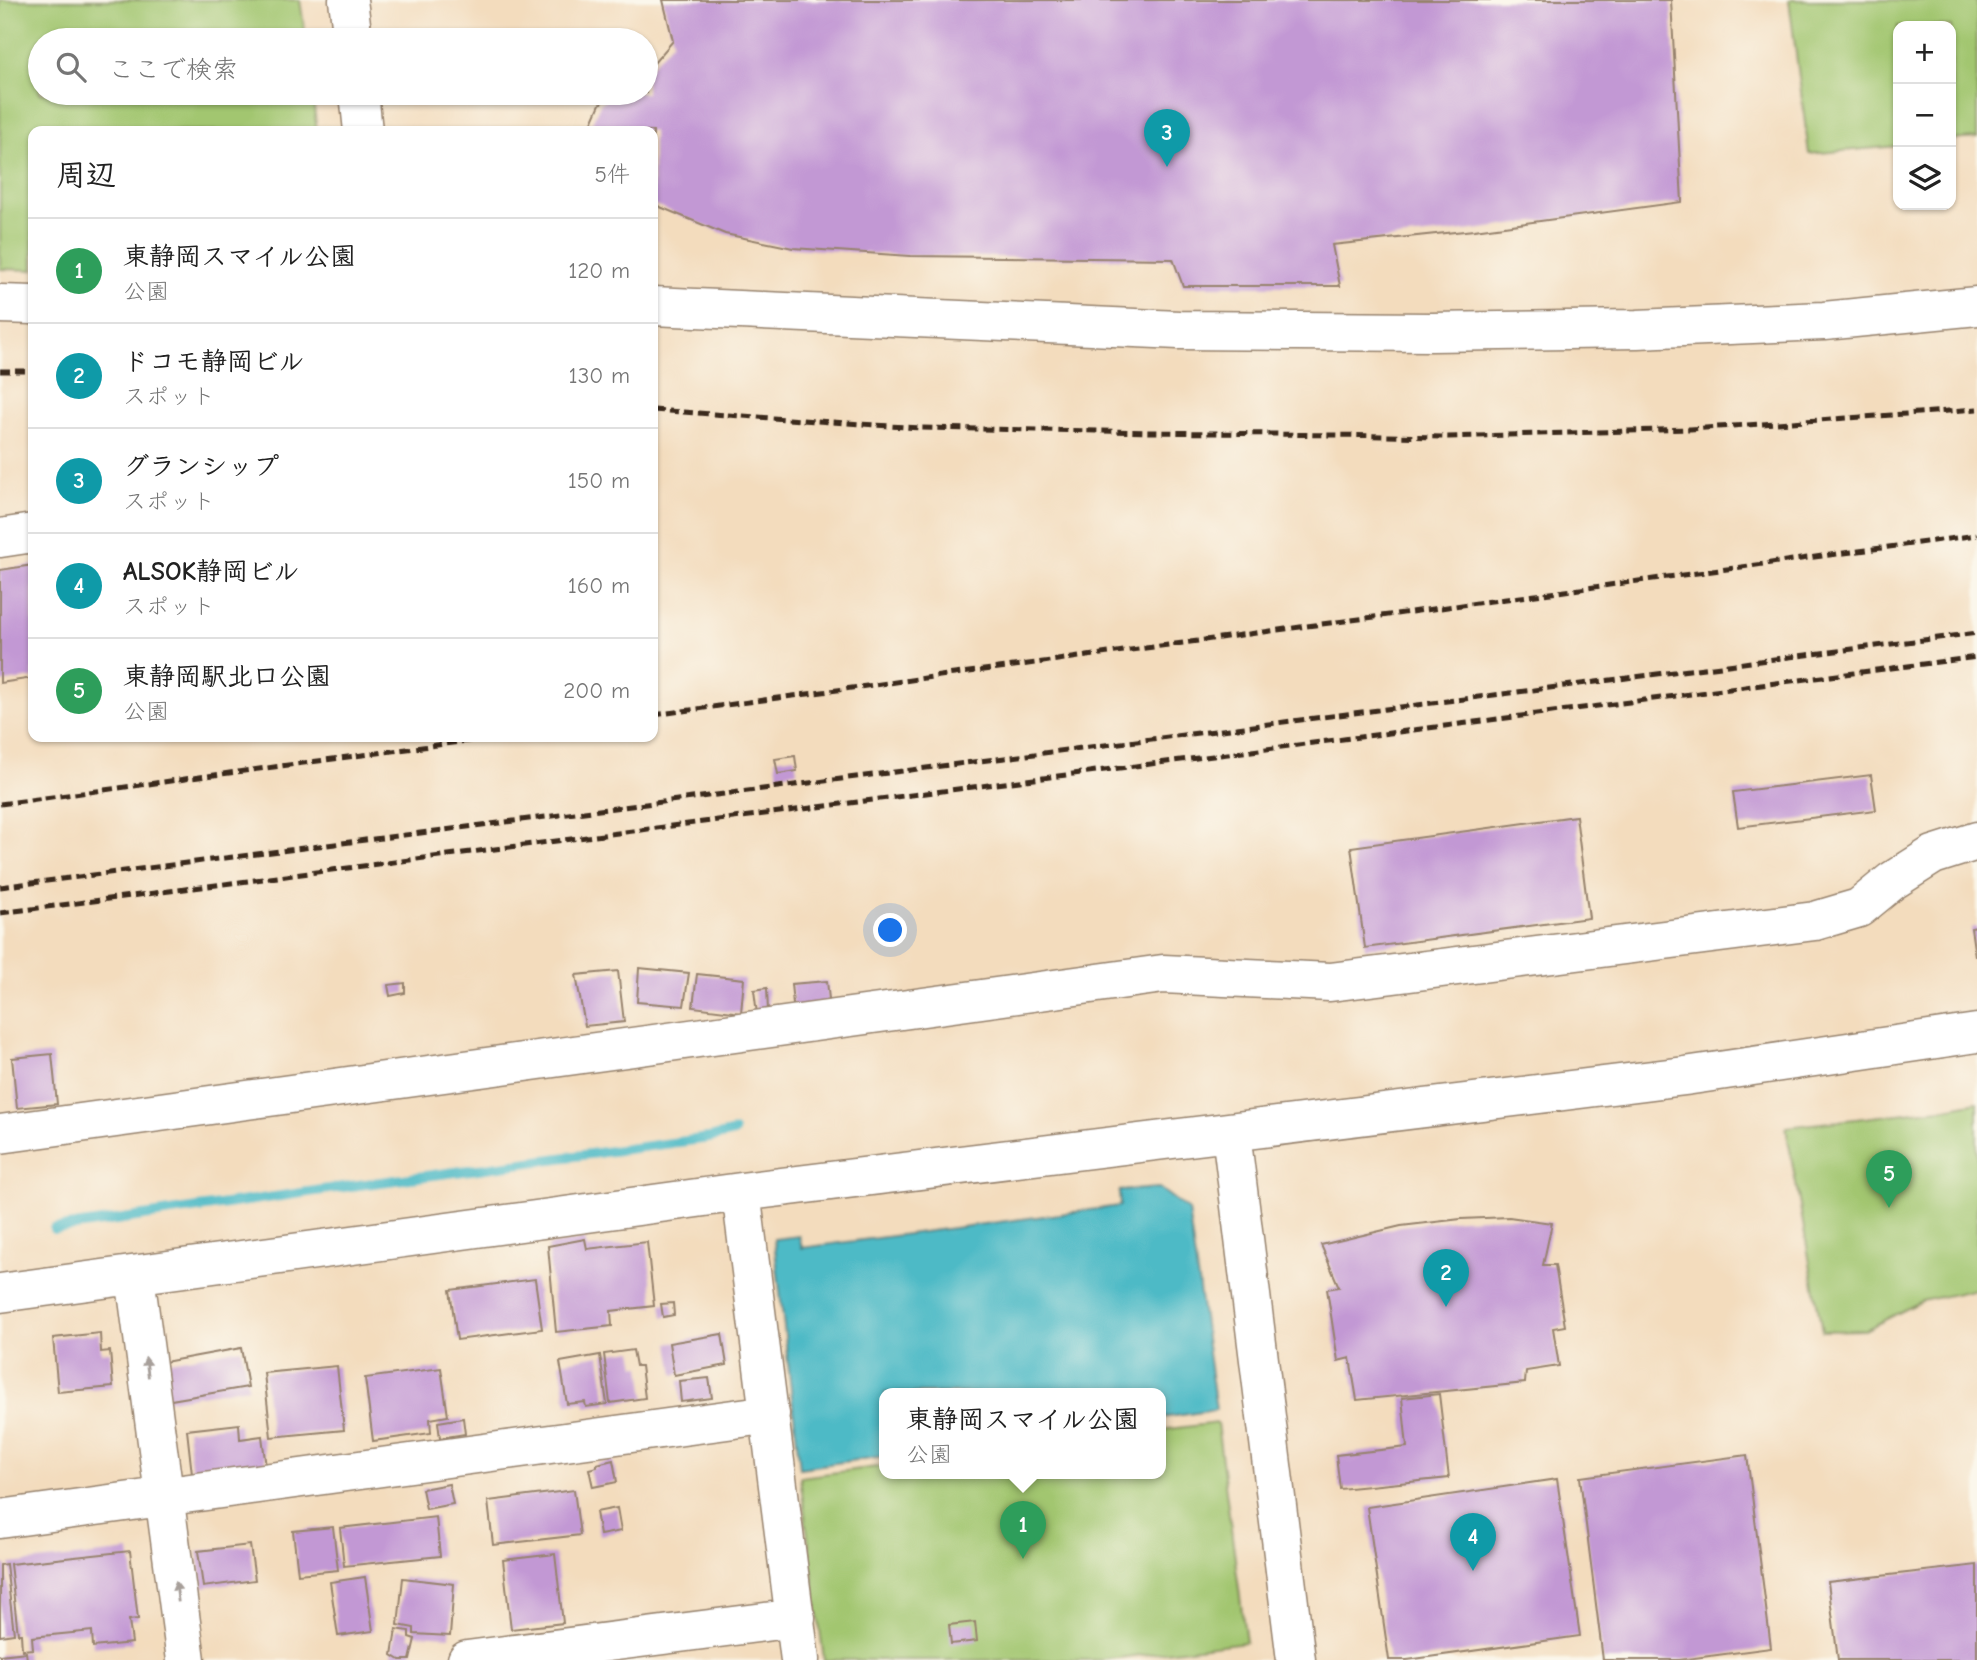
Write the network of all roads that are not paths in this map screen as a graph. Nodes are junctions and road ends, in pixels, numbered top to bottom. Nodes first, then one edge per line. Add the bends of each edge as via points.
1 (348, 0) edge
2 (352, 28) edge
3 (360, 105) edge
4 (362, 126) edge
5 (0, 304) edge
6 (28, 305) edge
7 (658, 306) edge
8 (1977, 306) edge
9 (28, 534) edge
10 (0, 538) edge
11 (1977, 841) edge
12 (1977, 1033) edge
13 (1231, 1133) junction
14 (0, 1134) edge
15 (741, 1192) junction
16 (135, 1276) junction
17 (0, 1293) edge
18 (770, 1414) junction
19 (164, 1497) junction
20 (0, 1519) edge
21 (796, 1618) junction
22 (186, 1660) edge
23 (467, 1660) edge
24 (800, 1660) edge
25 (1296, 1660) edge

1 - 2 street
3 - 4 street
5 - 6 street
7 - 8 street via 1179,330 1433,332 1824,321
9 - 10 street
11 - 14 street via 1933,855 1859,908 1815,921 1330,982 1163,974
12 - 13 street via 1685,1076
13 - 15 street
13 - 25 street
15 - 16 street
15 - 18 street
16 - 17 street
19 -> 16 street
18 - 19 street
18 - 21 street
19 - 20 street
22 -> 19 street
21 - 23 street
21 - 24 street

